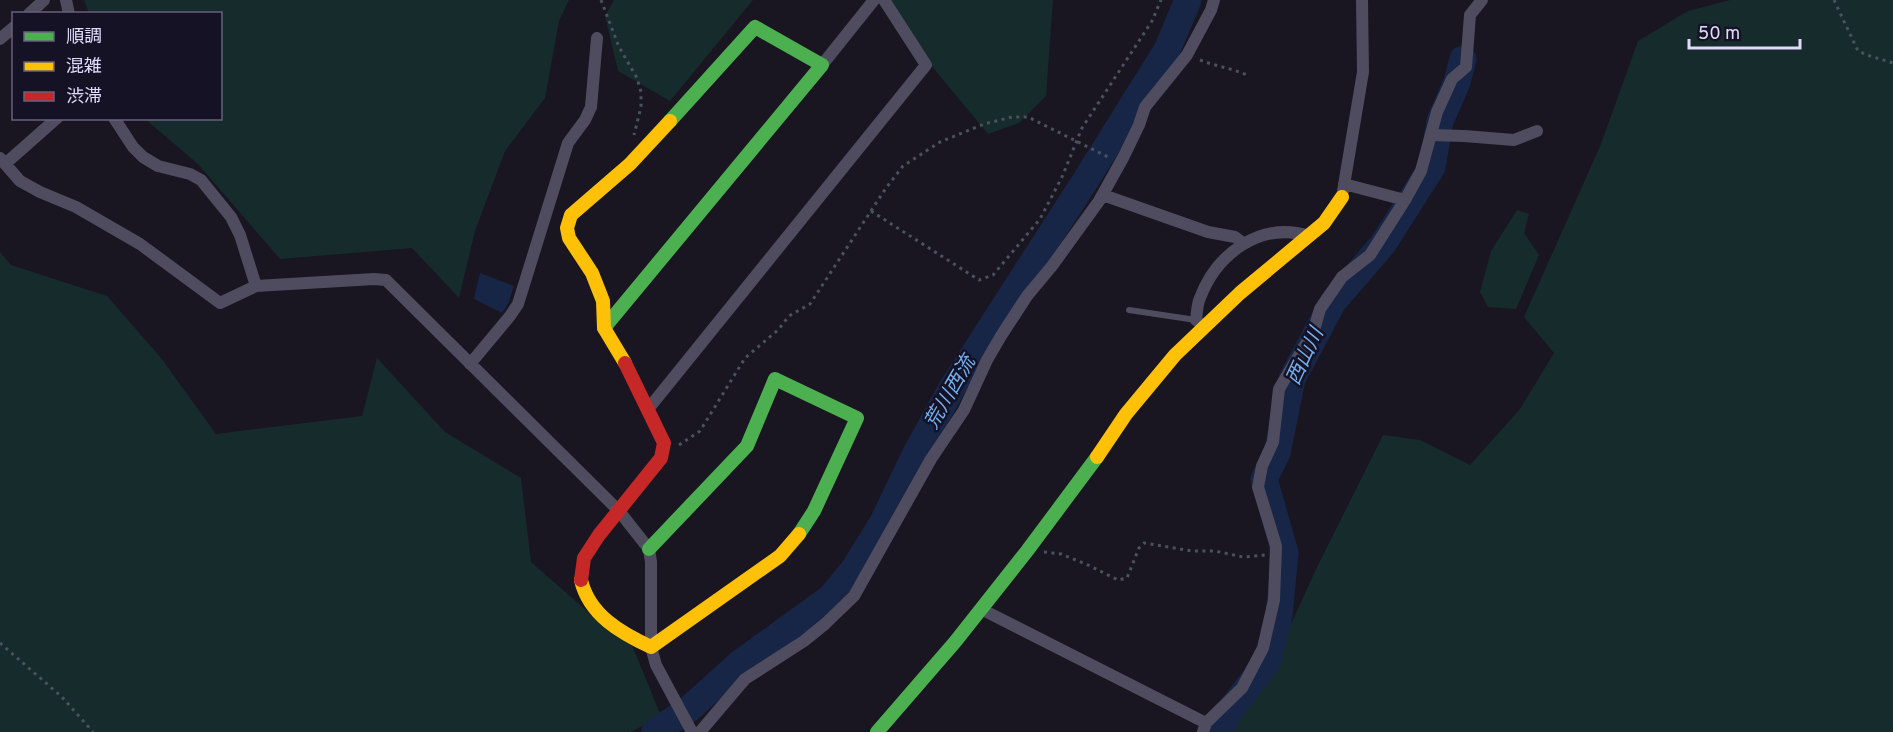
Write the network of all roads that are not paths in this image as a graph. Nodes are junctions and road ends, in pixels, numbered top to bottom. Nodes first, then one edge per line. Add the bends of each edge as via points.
1 (44, 0) edge
2 (874, 0) edge
3 (884, 0) edge
4 (1214, 0) edge
5 (1362, 0) edge
6 (1482, 0) edge
7 (31, 12) edge
8 (12, 29) edge
9 (597, 38) dead end
10 (0, 39) edge
11 (822, 64) junction
12 (54, 120) edge
13 (115, 120) edge
14 (1537, 131) dead end
15 (1431, 135) junction
16 (3, 161) edge
17 (1343, 191) junction
18 (1103, 195) junction
19 (1406, 200) junction
20 (1309, 236) junction
21 (1243, 243) junction
22 (256, 286) junction
23 (1129, 310) dead end
24 (1200, 323) junction
25 (604, 328) junction
26 (470, 364) junction
27 (649, 408) junction
28 (619, 511) junction
29 (649, 549) junction
30 (981, 609) junction
31 (651, 647) junction
32 (1205, 727) edge
33 (692, 732) edge
34 (700, 732) edge
35 (877, 732) edge

1 - 7 street
2 - 11 street
3 - 27 street via 926,65
4 - 18 street via 1187,55 1144,107 1139,125
5 - 17 street via 1363,72
6 - 15 street via 1470,15 1466,67 1452,78
8 - 10 street
9 - 26 street via 591,107 568,143 518,304
11 - 25 street
11 - 25 street via 754,27 630,164 571,215 569,238 592,273 603,302
12 - 16 street
13 - 22 street via 143,158 201,180 231,217
14 - 15 street via 1514,140
15 - 19 street via 1422,171
16 - 22 street via 20,181 76,207 140,244 220,303
17 - 19 street
17 - 20 street via 1324,223
18 - 21 street via 1208,232 1235,237
18 - 34 street via 1001,336 964,410 931,459 854,596 804,641 745,680
19 - 32 street via 1370,255 1349,270 1320,309 1314,330 1279,389 1273,442 1258,487 1276,546 1274,600 1263,648 1242,688
20 - 21 street via 1274,232
20 - 24 street
21 - 24 street via 1224,260 1199,299
22 - 26 street via 386,280
23 - 24 lane
24 - 30 street via 1126,414
25 - 27 street
26 - 28 street
27 - 28 street via 664,450
28 - 29 street
28 - 31 street via 584,558 580,578 584,594 607,622
29 - 31 street
29 - 31 street via 747,446 775,379 856,418 814,511 780,556
30 - 32 street
30 - 35 street
31 - 33 street via 656,665

